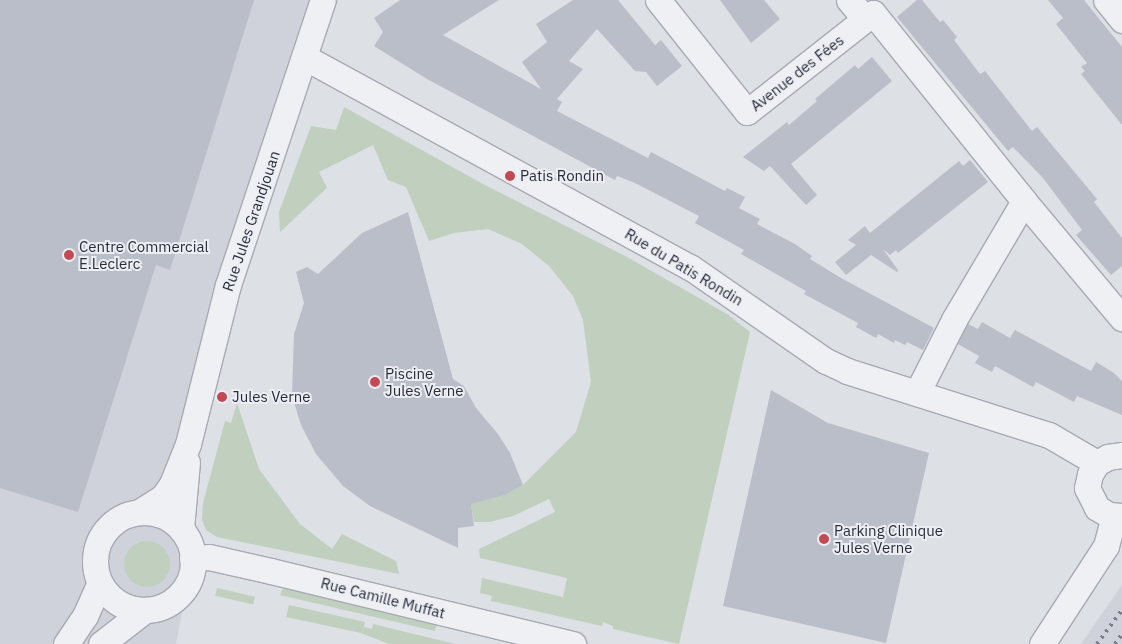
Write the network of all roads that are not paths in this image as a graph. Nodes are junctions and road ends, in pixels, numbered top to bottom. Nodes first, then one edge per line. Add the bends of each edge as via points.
1 (323, 0) edge
2 (658, 0) edge
3 (849, 0) edge
4 (1106, 0) edge
5 (865, 19) junction
6 (1122, 20) edge
7 (306, 58) junction
8 (1024, 202) junction
9 (1122, 318) edge
10 (917, 393) junction
11 (188, 444) junction
12 (1122, 456) edge
13 (1097, 463) junction
14 (140, 512) junction
15 (1118, 516) edge
16 (181, 529) junction
17 (192, 559) junction
18 (100, 584) junction
19 (145, 610) junction
20 (66, 644) edge
21 (101, 644) edge
22 (574, 644) edge
23 (1042, 644) edge

1 - 7 street, Rue Jules Grandjouan
2 - 5 street, Avenue des Fées via 746,112
3 - 5 street
4 - 6 street
5 - 8 street via 873,14
7 - 10 street, Rue du Patis Rondin via 690,267 826,361
7 - 11 street, Rue Jules Grandjouan via 228,286
8 - 9 street
8 - 10 street via 954,320
10 - 13 street, Rue du Patis Rondin via 1048,435
11 - 14 street, Rue Jules Grandjouan via 172,484 163,497
11 - 16 street, Rue Jules Grandjouan via 187,488
12 - 13 street via 1108,457
13 - 15 street via 1088,478 1090,497 1097,508
14 - 16 street via 158,514
14 - 18 street via 113,523 101,537 95,564
15 - 23 street via 1106,546
16 - 17 street via 190,546
17 - 19 street via 190,577 180,595 162,607
17 - 22 street, Rue Camille Muffat via 209,557 271,570
18 - 19 street via 116,602
18 - 20 street via 85,616
19 - 21 street

